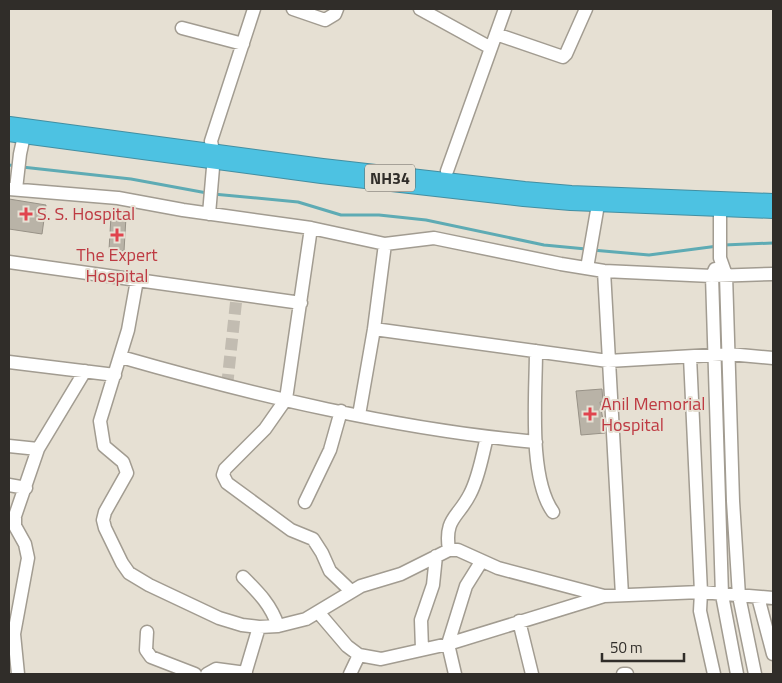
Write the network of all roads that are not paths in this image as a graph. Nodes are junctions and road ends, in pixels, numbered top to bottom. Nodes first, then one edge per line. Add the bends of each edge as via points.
1 (254, 9) edge
2 (293, 9) edge
3 (337, 9) edge
4 (420, 9) edge
5 (505, 9) edge
6 (586, 9) edge
7 (182, 28) dead end
8 (496, 34) junction
9 (243, 44) junction
10 (491, 48) junction
11 (14, 125) edge
12 (212, 149) junction
13 (447, 171) junction
14 (12, 189) edge
15 (773, 191) edge
16 (599, 199) junction
17 (773, 206) edge
18 (209, 214) junction
19 (720, 214) junction
20 (311, 228) junction
21 (385, 244) junction
22 (720, 258) junction
23 (9, 262) edge
24 (587, 268) junction
25 (604, 271) junction
26 (773, 274) edge
27 (726, 275) junction
28 (712, 276) junction
29 (137, 280) junction
30 (301, 303) junction
31 (374, 329) junction
32 (536, 351) junction
33 (729, 354) junction
34 (713, 355) junction
35 (121, 357) junction
36 (690, 357) junction
37 (773, 358) edge
38 (608, 361) junction
39 (9, 362) edge
40 (85, 371) junction
41 (115, 375) junction
42 (286, 399) junction
43 (341, 411) junction
44 (359, 415) junction
45 (487, 437) junction
46 (536, 442) junction
47 (9, 446) edge
48 (38, 449) junction
49 (9, 485) edge
50 (26, 488) junction
51 (306, 502) dead end
52 (553, 512) dead end
53 (448, 550) junction
54 (436, 556) junction
55 (481, 562) junction
56 (243, 577) dead end
57 (351, 591) junction
58 (701, 592) junction
59 (722, 594) junction
60 (622, 595) junction
61 (604, 596) junction
62 (739, 596) junction
63 (758, 597) junction
64 (773, 598) edge
65 (318, 612) junction
66 (519, 621) junction
67 (278, 626) junction
68 (259, 627) junction
69 (147, 632) dead end
70 (12, 634) edge
71 (448, 644) junction
72 (422, 649) junction
73 (773, 654) edge
74 (358, 655) junction
75 (18, 674) edge
76 (195, 674) edge
77 (207, 674) edge
78 (246, 674) edge
79 (350, 674) edge
80 (455, 674) edge
81 (532, 674) edge
82 (623, 674) edge
83 (627, 674) edge
84 (714, 674) edge
85 (737, 674) edge
86 (755, 674) edge

1 - 9 street
2 - 3 street via 325,20
4 - 10 street
5 - 8 street
6 - 8 street via 563,57
7 - 9 street
8 - 10 street
9 - 12 street
10 - 13 street
11 - 12 highway, NH34
11 - 14 street via 20,154
12 - 13 highway, NH34
12 - 16 highway, NH34 via 524,194
12 - 18 street
13 - 15 highway, NH34 via 575,184
14 - 18 street via 118,198
16 - 19 highway, NH34
16 - 24 street
17 - 19 highway, NH34
18 - 20 street
19 - 22 street
20 - 21 street
20 - 30 street
21 - 24 street via 434,238
21 - 31 street
22 - 27 street
22 - 28 street
23 - 29 street
24 - 25 street
25 - 28 street
25 - 38 street
26 - 27 street
27 - 28 street
27 - 33 street
28 - 34 street
29 - 30 street
29 - 35 street
30 - 42 street
31 - 32 street
31 - 44 street
32 - 38 street
32 - 46 street
33 - 34 street
33 - 37 street
33 - 62 street
34 - 36 street
34 - 59 street
35 - 41 street
35 - 42 street
36 - 38 street
36 - 58 street
38 - 60 street
39 - 40 street
40 - 41 street
40 - 48 street
41 - 68 street via 100,427 106,449 126,467 125,477 103,520 122,563 129,573 149,585 219,618
42 - 43 street
42 - 57 street via 265,429 224,470 224,479 286,527 313,539 330,571
43 - 44 street
43 - 51 street via 330,450
44 - 45 street
45 - 46 street
45 - 53 street via 470,494 452,516 448,527
46 - 52 street via 542,491
47 - 48 street
48 - 50 street
49 - 50 street
50 - 70 street via 14,516 28,558
53 - 54 street
53 - 55 street via 458,550
54 - 57 street via 401,574
54 - 72 street via 429,601 421,620
55 - 61 street
55 - 71 street via 466,586
56 - 67 street via 264,598
57 - 65 street
58 - 59 street
58 - 60 street
58 - 84 street via 700,611
59 - 62 street
59 - 85 street
60 - 61 street
61 - 66 street
62 - 63 street
62 - 86 street
63 - 64 street
63 - 73 street
65 - 67 street via 306,619
65 - 74 street
66 - 71 street
66 - 81 street
67 - 68 street
68 - 78 street
69 - 76 street via 146,650 151,657
70 - 75 street
71 - 72 street
71 - 80 street
72 - 74 street via 381,659
74 - 79 street
77 - 78 street via 216,669
82 - 83 street

